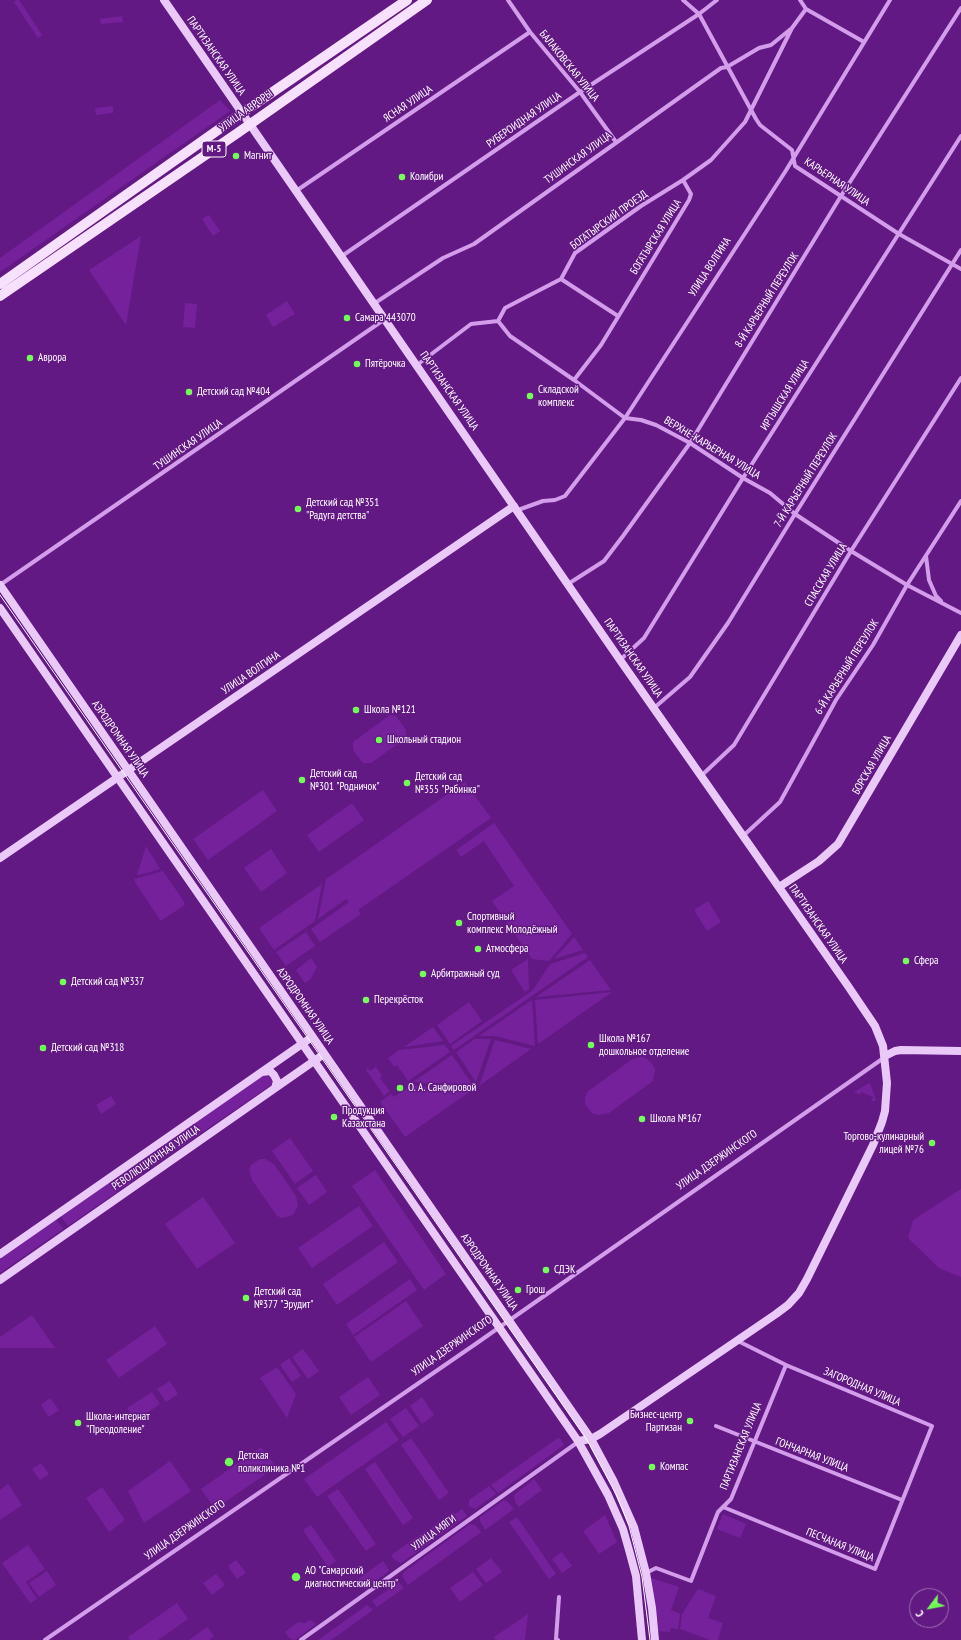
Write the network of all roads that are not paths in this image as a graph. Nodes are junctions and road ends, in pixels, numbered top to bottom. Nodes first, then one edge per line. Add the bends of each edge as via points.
1 (164, 0) edge
2 (407, 0) edge
3 (427, 0) edge
4 (508, 0) edge
5 (683, 0) edge
6 (718, 0) edge
7 (800, 0) edge
8 (890, 0) edge
9 (961, 8) edge
10 (806, 9) junction
11 (699, 14) junction
12 (792, 28) junction
13 (530, 32) junction
14 (864, 42) junction
15 (728, 66) junction
16 (580, 92) junction
17 (752, 110) junction
18 (242, 113) junction
19 (250, 124) junction
20 (961, 136) edge
21 (616, 142) junction
22 (793, 158) junction
23 (683, 180) junction
24 (296, 191) junction
25 (841, 196) junction
26 (899, 234) junction
27 (961, 250) edge
28 (342, 256) junction
29 (952, 264) junction
30 (961, 269) edge
31 (561, 279) junction
32 (0, 284) edge
33 (0, 296) edge
34 (375, 304) junction
35 (618, 316) junction
36 (386, 319) junction
37 (498, 321) junction
38 (417, 365) junction
39 (961, 378) edge
40 (574, 380) junction
41 (625, 418) junction
42 (690, 443) junction
43 (743, 478) junction
44 (961, 501) edge
45 (516, 508) junction
46 (795, 514) junction
47 (851, 551) junction
48 (926, 556) junction
49 (568, 584) junction
50 (0, 585) edge
51 (907, 585) junction
52 (942, 603) junction
53 (0, 608) edge
54 (961, 613) edge
55 (961, 634) edge
56 (620, 660) junction
57 (654, 708) junction
58 (128, 770) junction
59 (701, 776) junction
60 (117, 778) junction
61 (743, 836) junction
62 (0, 858) edge
63 (779, 888) junction
64 (312, 1037) junction
65 (302, 1044) junction
66 (961, 1051) edge
67 (324, 1054) junction
68 (885, 1056) junction
69 (314, 1061) junction
70 (262, 1072) junction
71 (275, 1088) junction
72 (0, 1254) edge
73 (0, 1280) edge
74 (508, 1320) junction
75 (499, 1327) junction
76 (738, 1341) junction
77 (786, 1365) junction
78 (716, 1426) dead end
79 (932, 1426) joint
80 (591, 1439) junction
81 (578, 1441) junction
82 (754, 1442) junction
83 (902, 1500) junction
84 (723, 1507) junction
85 (646, 1573) junction
86 (559, 1597) dead end
87 (45, 1640) edge
88 (301, 1640) edge
89 (558, 1640) edge
90 (642, 1640) edge
91 (655, 1640) edge

1 - 18 street, ПАРТИЗАНСКАЯ УЛИЦА
2 - 18 main road, УЛИЦА АВРОРЫ / М-5
3 - 19 main road, УЛИЦА АВРОРЫ / М-5
4 - 13 street, БАЛАКОВСКАЯ УЛИЦА
5 - 11 street, КАРЬЕРНАЯ УЛИЦА
6 - 11 street, РУБЕРОИДНАЯ УЛИЦА
7 - 10 street
8 - 14 street, УЛИЦА ВОЛГИНА
9 - 25 street, 8-Й КАРЬЕРНЫЙ ПЕРЕУЛОК
10 - 12 street
10 - 14 street
11 - 15 street, КАРЬЕРНАЯ УЛИЦА
11 - 16 street, РУБЕРОИДНАЯ УЛИЦА
12 - 15 street, ТУШИНСКАЯ УЛИЦА via 771,45 759,48
12 - 17 street
13 - 16 street, БАЛАКОВСКАЯ УЛИЦА
13 - 24 street, ЯСНАЯ УЛИЦА
14 - 22 street, УЛИЦА ВОЛГИНА
15 - 17 street, КАРЬЕРНАЯ УЛИЦА
15 - 21 street, ТУШИНСКАЯ УЛИЦА via 721,68
16 - 21 street, БАЛАКОВСКАЯ УЛИЦА
16 - 28 street, РУБЕРОИДНАЯ УЛИЦА
17 - 22 street, КАРЬЕРНАЯ УЛИЦА via 760,125 792,150
17 - 23 street via 745,122 711,160
18 - 19 street, ПАРТИЗАНСКАЯ УЛИЦА
18 - 32 main road, УЛИЦА АВРОРЫ / М-5
19 - 24 street, ПАРТИЗАНСКАЯ УЛИЦА
19 - 33 main road, УЛИЦА АВРОРЫ / М-5
20 - 26 street, ИРТЫШСКАЯ УЛИЦА
21 - 34 street, ТУШИНСКАЯ УЛИЦА via 474,244 443,258
22 - 25 street, КАРЬЕРНАЯ УЛИЦА via 795,166
22 - 41 street, УЛИЦА ВОЛГИНА
23 - 31 street, БОГАТЫРСКИЙ ПРОЕЗД via 575,253
23 - 35 street, БОГАТЫРСКАЯ УЛИЦА via 691,194 689,200
24 - 28 street, ПАРТИЗАНСКАЯ УЛИЦА
25 - 26 street, КАРЬЕРНАЯ УЛИЦА
25 - 42 street, 8-Й КАРЬЕРНЫЙ ПЕРЕУЛОК
26 - 29 street, КАРЬЕРНАЯ УЛИЦА
26 - 43 street, ИРТЫШСКАЯ УЛИЦА
27 - 29 street, 7-Й КАРЬЕРНЫЙ ПЕРЕУЛОК
28 - 34 street, ПАРТИЗАНСКАЯ УЛИЦА
29 - 30 street, КАРЬЕРНАЯ УЛИЦА
29 - 46 street, 7-Й КАРЬЕРНЫЙ ПЕРЕУЛОК
31 - 35 street
31 - 37 street via 505,308
34 - 36 street, ПАРТИЗАНСКАЯ УЛИЦА
35 - 40 street, БОГАТЫРСКАЯ УЛИЦА via 601,345
36 - 38 street, ПАРТИЗАНСКАЯ УЛИЦА
36 - 50 street, ТУШИНСКАЯ УЛИЦА
37 - 38 street via 471,324
37 - 40 street, ВЕРХНЕ-КАРЬЕРНАЯ УЛИЦА via 510,336
38 - 45 street, ПАРТИЗАНСКАЯ УЛИЦА
39 - 47 street, СПАССКАЯ УЛИЦА
40 - 41 street, ВЕРХНЕ-КАРЬЕРНАЯ УЛИЦА
41 - 42 street, ВЕРХНЕ-КАРЬЕРНАЯ УЛИЦА via 656,425
41 - 45 street, УЛИЦА ВОЛГИНА via 565,496
42 - 43 street, ВЕРХНЕ-КАРЬЕРНАЯ УЛИЦА
42 - 49 street, 8-Й КАРЬЕРНЫЙ ПЕРЕУЛОК via 604,561
43 - 46 street, ВЕРХНЕ-КАРЬЕРНАЯ УЛИЦА via 770,493
43 - 56 street, ИРТЫШСКАЯ УЛИЦА via 644,638
44 - 48 street, 6-Й КАРЬЕРНЫЙ ПЕРЕУЛОК
45 - 49 street, ПАРТИЗАНСКАЯ УЛИЦА
45 - 58 street, УЛИЦА ВОЛГИНА
46 - 47 street, ВЕРХНЕ-КАРЬЕРНАЯ УЛИЦА
46 - 57 street, 7-Й КАРЬЕРНЫЙ ПЕРЕУЛОК via 728,623 690,677
47 - 51 street, ВЕРХНЕ-КАРЬЕРНАЯ УЛИЦА
47 - 59 street, СПАССКАЯ УЛИЦА via 734,745
48 - 51 street, 6-Й КАРЬЕРНЫЙ ПЕРЕУЛОК
48 - 52 street via 929,580
49 - 56 street, ПАРТИЗАНСКАЯ УЛИЦА
50 - 58 street, АЭРОДРОМНАЯ УЛИЦА
51 - 52 street, ВЕРХНЕ-КАРЬЕРНАЯ УЛИЦА
51 - 61 street, 6-Й КАРЬЕРНЫЙ ПЕРЕУЛОК via 836,700 780,802
52 - 54 street, ВЕРХНЕ-КАРЬЕРНАЯ УЛИЦА
53 - 60 street, АЭРОДРОМНАЯ УЛИЦА
55 - 63 street, БОРСКАЯ УЛИЦА via 838,844 819,861
56 - 57 street, ПАРТИЗАНСКАЯ УЛИЦА
57 - 59 street, ПАРТИЗАНСКАЯ УЛИЦА
58 - 60 street, УЛИЦА ВОЛГИНА
58 - 64 street, АЭРОДРОМНАЯ УЛИЦА
59 - 61 street, ПАРТИЗАНСКАЯ УЛИЦА
60 - 62 street, УЛИЦА ВОЛГИНА
60 - 65 street, АЭРОДРОМНАЯ УЛИЦА
61 - 63 street, ПАРТИЗАНСКАЯ УЛИЦА
63 - 68 street, ПАРТИЗАНСКАЯ УЛИЦА via 875,1026
64 - 65 street, РЕВОЛЮЦИОННАЯ УЛИЦА
64 - 67 street, АЭРОДРОМНАЯ УЛИЦА
65 - 69 street, АЭРОДРОМНАЯ УЛИЦА
65 - 70 street, РЕВОЛЮЦИОННАЯ УЛИЦА
66 - 68 street, УЛИЦА ДЗЕРЖИНСКОГО via 900,1050
67 - 69 street, РЕВОЛЮЦИОННАЯ УЛИЦА
67 - 74 street, АЭРОДРОМНАЯ УЛИЦА
68 - 74 street, УЛИЦА ДЗЕРЖИНСКОГО
68 - 76 street, ПАРТИЗАНСКАЯ УЛИЦА via 887,1091 882,1122 807,1279 788,1305
69 - 71 street, РЕВОЛЮЦИОННАЯ УЛИЦА
69 - 75 street, АЭРОДРОМНАЯ УЛИЦА
70 - 71 street via 270,1071 274,1075 277,1081
70 - 72 street, РЕВОЛЮЦИОННАЯ УЛИЦА
71 - 73 street, РЕВОЛЮЦИОННАЯ УЛИЦА
74 - 75 street, УЛИЦА ДЗЕРЖИНСКОГО
74 - 80 street, АЭРОДРОМНАЯ УЛИЦА
75 - 81 street, АЭРОДРОМНАЯ УЛИЦА
75 - 87 street, УЛИЦА ДЗЕРЖИНСКОГО
76 - 77 street
76 - 80 street, ПАРТИЗАНСКАЯ УЛИЦА
77 - 79 street, ЗАГОРОДНАЯ УЛИЦА
77 - 82 street, ПАРТИЗАНСКАЯ УЛИЦА
78 - 82 street, ГОНЧАРНАЯ УЛИЦА
79 - 83 street, ПЕСЧАНАЯ УЛИЦА
80 - 81 street, ПАРТИЗАНСКАЯ УЛИЦА
80 - 85 street via 634,1526
81 - 88 street, УЛИЦА МЯГИ
81 - 90 street via 608,1495 625,1536 636,1576
82 - 83 street, ГОНЧАРНАЯ УЛИЦА
82 - 84 street, ПАРТИЗАНСКАЯ УЛИЦА via 731,1499
83 - 84 street, ПЕСЧАНАЯ УЛИЦА via 876,1569
84 - 85 street, ПАРТИЗАНСКАЯ УЛИЦА via 718,1512 691,1581 656,1568
85 - 91 street
86 - 89 street via 556,1639

